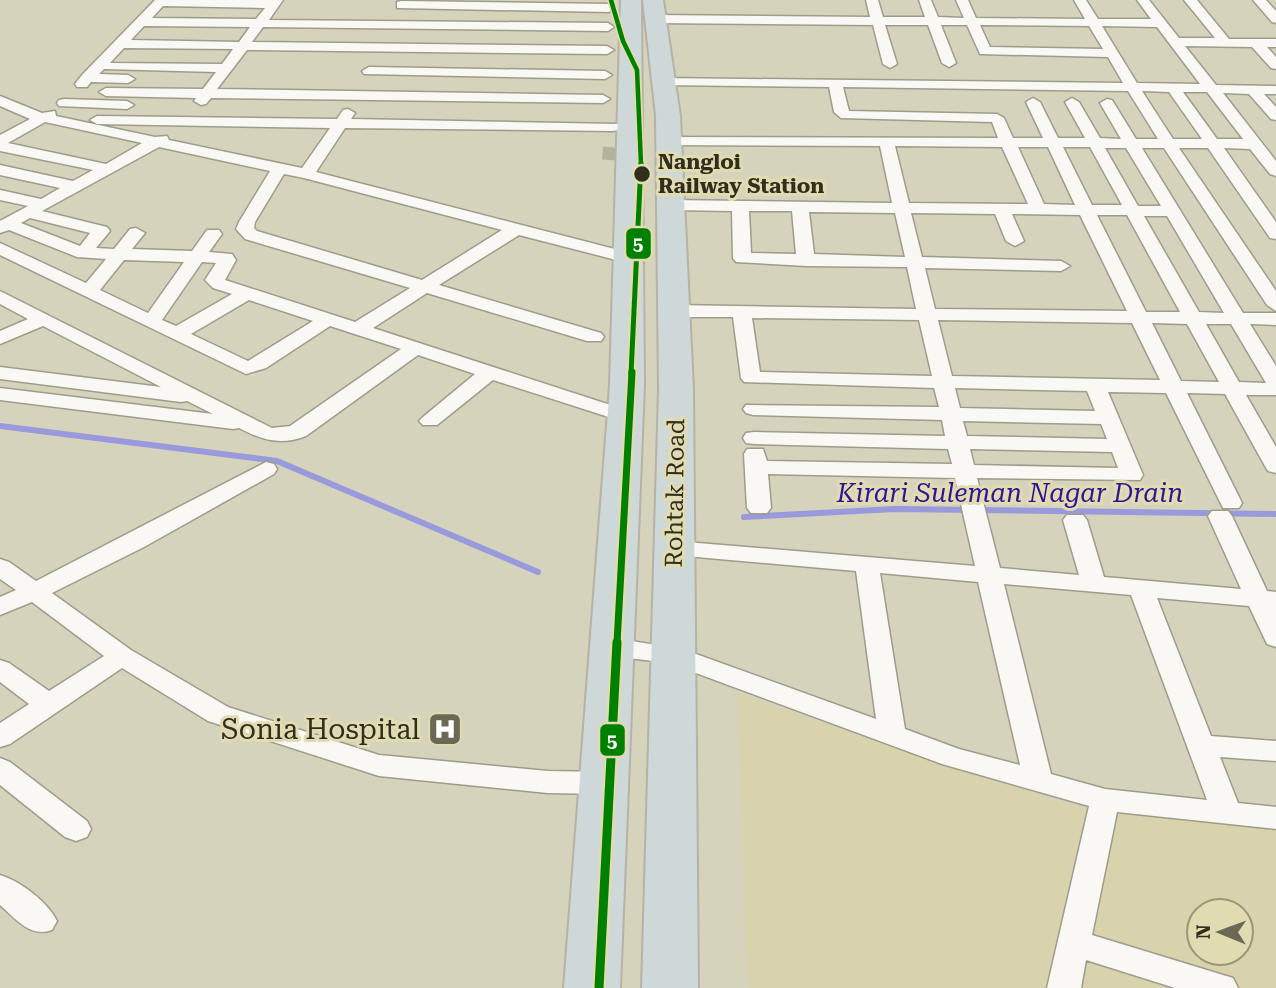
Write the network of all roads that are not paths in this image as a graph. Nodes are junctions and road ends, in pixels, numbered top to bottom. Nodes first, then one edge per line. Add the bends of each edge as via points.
1 (872, 0) edge
2 (925, 0) edge
3 (962, 0) edge
4 (1080, 0) edge
5 (1143, 0) edge
6 (1190, 0) edge
7 (1259, 0) edge
8 (149, 14) edge
9 (1274, 14) edge
10 (877, 21) junction
11 (933, 21) junction
12 (972, 22) junction
13 (1095, 23) junction
14 (1161, 23) junction
15 (254, 31) edge
16 (1032, 32) junction
17 (1176, 42) junction
18 (1226, 43) junction
19 (1256, 43) junction
20 (1276, 43) edge
21 (120, 44) junction
22 (1114, 53) junction
23 (109, 55) junction
24 (376, 56) edge
25 (509, 57) edge
26 (615, 62) edge
27 (949, 63) dead end
28 (890, 64) dead end
29 (1276, 65) edge
30 (99, 66) junction
31 (87, 78) junction
32 (664, 80) junction
33 (835, 83) junction
34 (1135, 85) junction
35 (1172, 86) junction
36 (211, 87) junction
37 (1212, 88) junction
38 (1253, 90) junction
39 (1276, 90) edge
40 (75, 91) junction
41 (0, 100) edge
42 (1032, 102) dead end
43 (1072, 102) dead end
44 (64, 103) junction
45 (1107, 103) dead end
46 (197, 106) junction
47 (1276, 117) edge
48 (52, 119) junction
49 (186, 120) junction
50 (1241, 127) junction
51 (1276, 128) edge
52 (669, 140) junction
53 (886, 141) junction
54 (157, 142) junction
55 (1009, 142) junction
56 (1052, 142) junction
57 (0, 143) edge
58 (1095, 143) junction
59 (1130, 143) junction
60 (1169, 143) junction
61 (1211, 143) junction
62 (1254, 144) junction
63 (280, 168) junction
64 (109, 169) junction
65 (0, 170) edge
66 (1276, 171) edge
67 (306, 174) junction
68 (76, 187) junction
69 (0, 195) edge
70 (44, 204) junction
71 (671, 205) junction
72 (740, 205) junction
73 (800, 206) junction
74 (901, 208) junction
75 (1001, 208) junction
76 (1038, 209) junction
77 (1085, 209) junction
78 (1133, 210) junction
79 (1171, 211) junction
80 (10, 220) edge
81 (516, 229) junction
82 (136, 233) dead end
83 (213, 234) dead end
84 (1276, 234) edge
85 (1015, 242) dead end
86 (0, 248) edge
87 (83, 253) junction
88 (120, 254) junction
89 (197, 257) junction
90 (806, 261) junction
91 (913, 264) junction
92 (628, 265) junction
93 (1061, 266) dead end
94 (673, 272) junction
95 (426, 286) junction
96 (89, 292) junction
97 (249, 292) junction
98 (0, 297) edge
99 (1276, 305) edge
100 (674, 311) junction
101 (742, 312) junction
102 (925, 314) junction
103 (1138, 317) junction
104 (1192, 317) junction
105 (330, 318) junction
106 (1237, 318) junction
107 (1276, 318) edge
108 (44, 319) junction
109 (151, 322) junction
110 (359, 328) junction
111 (176, 334) junction
112 (594, 337) dead end
113 (0, 338) edge
114 (417, 347) junction
115 (491, 371) junction
116 (0, 373) edge
117 (751, 378) junction
118 (942, 383) junction
119 (1276, 383) edge
120 (1096, 387) junction
121 (1174, 388) junction
122 (1232, 389) junction
123 (1276, 389) edge
124 (0, 394) edge
125 (198, 398) junction
126 (752, 409) junction
127 (950, 414) junction
128 (625, 416) junction
129 (1109, 418) junction
130 (430, 421) dead end
131 (250, 425) junction
132 (754, 438) junction
133 (956, 443) junction
134 (1121, 446) junction
135 (1276, 466) edge
136 (756, 467) junction
137 (267, 469) dead end
138 (963, 471) junction
139 (759, 508) dead end
140 (1075, 520) dead end
141 (674, 548) junction
142 (867, 565) junction
143 (0, 567) edge
144 (989, 576) junction
145 (1094, 585) junction
146 (1141, 589) junction
147 (35, 593) junction
148 (1267, 600) edge
149 (0, 607) edge
150 (1276, 638) edge
151 (612, 647) junction
152 (673, 654) junction
153 (121, 656) junction
154 (0, 669) edge
155 (49, 705) junction
156 (892, 735) junction
157 (0, 737) edge
158 (1202, 745) junction
159 (1276, 751) edge
160 (0, 769) edge
161 (1038, 781) junction
162 (605, 783) junction
163 (1105, 800) junction
164 (1227, 813) junction
165 (1276, 818) edge
166 (76, 829) dead end
167 (0, 887) edge
168 (41, 921) dead end
169 (1074, 943) junction
170 (592, 988) edge
171 (670, 988) edge
172 (1064, 988) edge
173 (1221, 988) edge

1 - 10 street
2 - 11 street
3 - 12 street
4 - 13 street
5 - 14 street
6 - 18 street
7 - 9 street
8 - 15 street
8 - 15 street
8 - 21 street
10 - 11 street
10 - 26 street
10 - 28 street
11 - 12 street
11 - 27 street
12 - 16 street
12 - 16 street via 985,51
13 - 14 street
13 - 16 street
13 - 22 street
14 - 17 street
15 - 21 street
15 - 23 street
15 - 24 street
15 - 24 street
15 - 30 street
15 - 36 street
16 - 22 street
17 - 18 street
17 - 37 street
18 - 19 street
19 - 20 street
19 - 29 street
21 - 23 street
22 - 34 street
23 - 30 street
24 - 25 street
24 - 25 street
24 - 25 street
24 - 25 street
24 - 25 street
24 - 25 street
24 - 36 street
24 - 46 street
24 - 49 street
24 - 67 street
25 - 26 street
25 - 26 street
25 - 26 street
25 - 26 street
25 - 26 street
25 - 26 street
26 - 32 highway, Rohtak Road
26 - 92 highway
30 - 31 street
31 - 36 street
31 - 40 street
32 - 33 street
32 - 52 highway, Rohtak Road
33 - 34 street
33 - 55 street via 842,114 992,117 1000,120
34 - 35 street
34 - 60 street
35 - 37 street
35 - 61 street
36 - 40 street
36 - 46 street
37 - 38 street
37 - 50 street
38 - 39 street
38 - 47 street
40 - 44 street
41 - 48 street via 22,112
42 - 56 street
43 - 58 street
44 - 46 street
44 - 48 street
45 - 59 street
46 - 49 street
48 - 49 street
48 - 54 street
48 - 57 street
49 - 54 street
50 - 51 street
50 - 62 street
52 - 53 street
52 - 71 highway, Rohtak Road
53 - 55 street
53 - 74 street
54 - 63 street
54 - 64 street
55 - 56 street
55 - 76 street
56 - 58 street
56 - 77 street
57 - 64 street
58 - 59 street
58 - 78 street
59 - 60 street
59 - 79 street
60 - 61 street
60 - 99 street
61 - 62 street
61 - 84 street
62 - 66 street
63 - 67 street
63 - 95 street via 247,222 245,229 251,235
64 - 68 street
65 - 68 street
67 - 81 street
68 - 70 street
69 - 70 street
70 - 80 street
71 - 72 street
71 - 94 highway, Rohtak Road
72 - 73 street
72 - 90 street via 742,258
73 - 74 street
73 - 90 street
74 - 75 street
74 - 91 street
75 - 76 street
75 - 85 street
76 - 77 street
77 - 78 street
77 - 103 street
78 - 79 street
78 - 104 street
79 - 106 street
80 - 87 street
80 - 87 street via 101,230
81 - 92 street
81 - 95 street
82 - 88 street
83 - 89 street
86 - 96 street
87 - 88 street
88 - 89 street
88 - 96 street
89 - 97 street via 226,258 215,283
89 - 109 street
90 - 91 street
91 - 93 street
91 - 102 street
92 - 94 highway
92 - 128 highway
94 - 100 highway, Rohtak Road
95 - 110 street
95 - 112 street
96 - 109 street
97 - 105 street
97 - 111 street
98 - 108 street
100 - 101 street
100 - 141 highway, Rohtak Road
101 - 102 street
101 - 117 street
102 - 103 street
102 - 118 street
103 - 104 street
103 - 121 street
104 - 106 street
104 - 122 street
105 - 110 street
105 - 111 street via 246,368
106 - 107 street
106 - 119 street
108 - 113 street
108 - 125 street
109 - 111 street
110 - 114 street
114 - 115 street
114 - 131 street via 298,431 279,436
115 - 128 street
115 - 130 street
116 - 125 street
117 - 118 street
117 - 126 street
118 - 120 street
118 - 127 street
120 - 121 street
120 - 129 street
121 - 122 street
121 - 148 street
122 - 123 street
122 - 135 street
124 - 131 street
125 - 131 street
126 - 127 street
126 - 132 street
127 - 129 street
127 - 133 street
128 - 151 highway
129 - 134 street
132 - 133 street
132 - 136 street
133 - 134 street
133 - 138 street
134 - 138 street via 1132,475
136 - 138 street
136 - 139 street
137 - 147 street
138 - 144 street
140 - 145 street
141 - 142 street
141 - 152 highway, Rohtak Road
142 - 144 street
142 - 156 street
143 - 147 street
144 - 145 street
144 - 161 street
145 - 146 street
146 - 148 street
146 - 158 street
147 - 149 street
147 - 153 street
148 - 150 street
151 - 152 street
151 - 162 highway
152 - 156 street
152 - 171 highway, Rohtak Road
153 - 155 street
153 - 162 street via 218,715 379,765 548,782
154 - 155 street
155 - 157 street
156 - 161 street
158 - 159 street
158 - 164 street
160 - 166 street
161 - 163 street
162 - 170 highway
163 - 164 street
163 - 169 street
164 - 165 street
167 - 168 street
169 - 172 street
169 - 173 street

